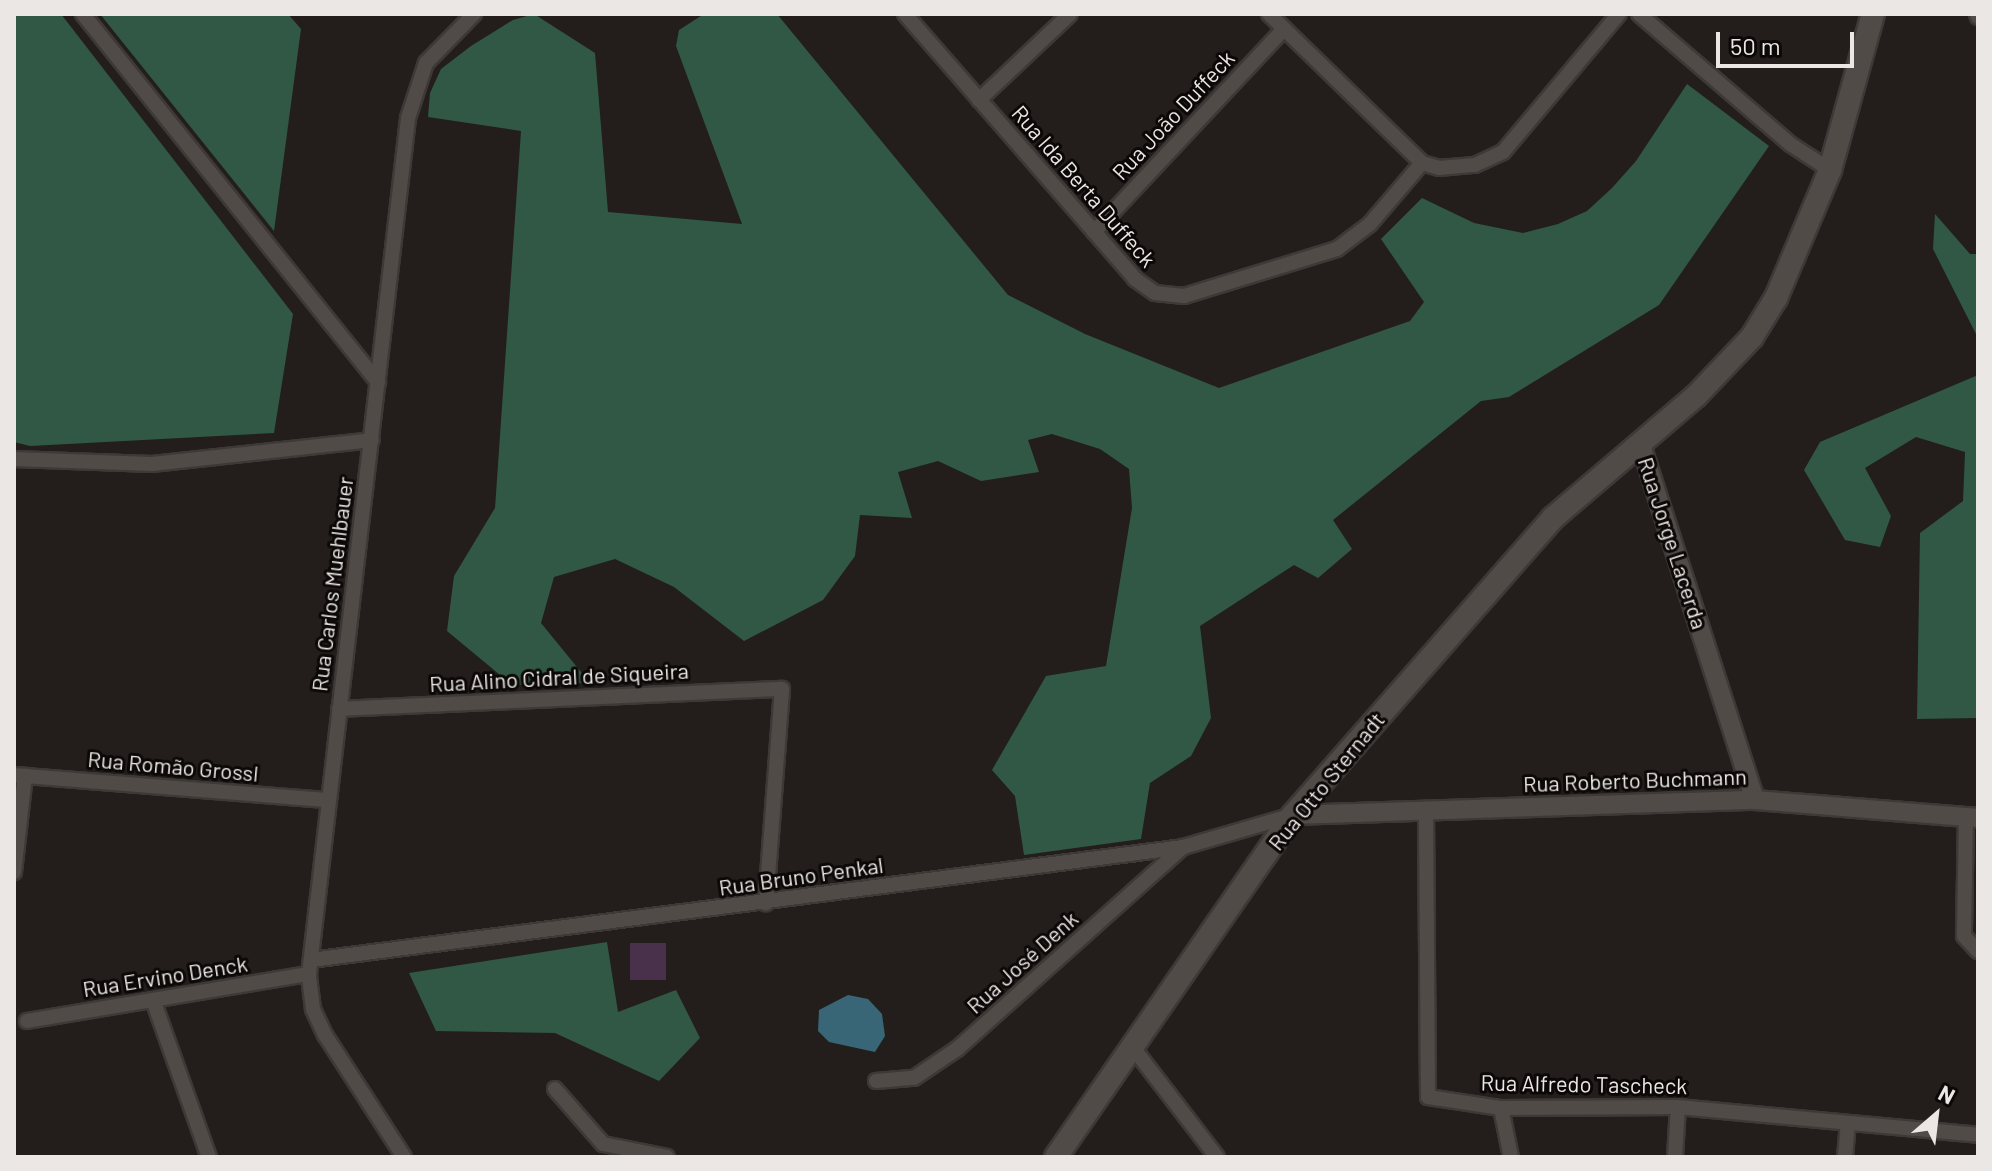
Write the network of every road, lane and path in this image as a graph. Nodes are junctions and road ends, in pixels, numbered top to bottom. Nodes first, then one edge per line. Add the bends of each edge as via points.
1 (83, 14) edge
2 (474, 14) edge
3 (905, 14) edge
4 (1070, 14) edge
5 (1269, 14) edge
6 (1619, 14) edge
7 (1639, 14) edge
8 (1873, 14) edge
9 (1284, 29) junction
10 (979, 100) junction
11 (1422, 163) junction
12 (1830, 170) junction
13 (1094, 232) junction
14 (378, 382) junction
15 (372, 440) junction
16 (1640, 442) junction
17 (14, 459) edge
18 (339, 709) junction
19 (20, 775) edge
20 (328, 800) junction
21 (1755, 800) junction
22 (1426, 811) junction
23 (1293, 815) junction
24 (1972, 818) edge
25 (1183, 847) junction
26 (14, 872) edge
27 (766, 903) junction
28 (1978, 951) edge
29 (310, 967) junction
30 (153, 1000) junction
31 (27, 1021) dead end
32 (1131, 1045) junction
33 (876, 1081) dead end
34 (555, 1089) dead end
35 (1678, 1107) junction
36 (1501, 1108) junction
37 (1848, 1125) junction
38 (1978, 1135) edge
39 (602, 1150) edge
40 (209, 1157) edge
41 (404, 1157) edge
42 (667, 1157) edge
43 (1056, 1157) edge
44 (1217, 1157) edge
45 (1511, 1157) edge
46 (1675, 1157) edge
47 (1845, 1157) edge

1 - 14 street
2 - 14 street, Rua Carlos Muehlbauer via 426,63 411,100
3 - 10 street, Rua Ida Berta Duffeck
4 - 10 street
5 - 9 street
6 - 11 street via 1503,152 1459,168
7 - 12 street via 1790,144
8 - 12 main road, Rua Jorge Lacerda
9 - 11 street
9 - 13 street, Rua João Duffeck
10 - 13 street, Rua Ida Berta Duffeck
11 - 13 street, Rua Ida Berta Duffeck via 1370,224 1337,249 1184,296 1169,297 1143,286
12 - 16 main road, Rua Jorge Lacerda via 1776,298 1752,337 1696,396
14 - 15 street, Rua Carlos Muehlbauer
15 - 17 street via 152,464
15 - 18 street, Rua Carlos Muehlbauer
16 - 21 street, Rua Jorge Lacerda
16 - 23 main road, Rua Otto Sternadt via 1527,546
18 - 20 street, Rua Carlos Muehlbauer
18 - 27 street, Rua Alino Cidral de Siqueira via 782,689
19 - 20 street, Rua Romão Grossl
19 - 26 street
20 - 29 street, Rua Carlos Muehlbauer
21 - 22 street, Rua Roberto Buchmann
21 - 24 street, Rua Roberto Buchmann
22 - 23 street, Rua Roberto Buchmann
22 - 36 street, Rua Alfredo Tascheck via 1428,1097
23 - 25 street, Rua Bruno Penkal
23 - 32 main road, Rua Otto Sternadt
24 - 28 street via 1964,936
25 - 27 street, Rua Bruno Penkal
25 - 33 street, Rua José Denk via 948,1055 914,1078
27 - 29 street, Rua Bruno Penkal
29 - 30 street, Rua Ervino Denck
29 - 41 street, Rua Carlos Muehlbauer via 313,1009 325,1035
30 - 31 street, Rua Ervino Denck
30 - 40 street
32 - 43 main road, Rua Otto Sternadt
32 - 44 street
34 - 39 street
35 - 36 street, Rua Alfredo Tascheck
35 - 37 street, Rua Alfredo Tascheck
35 - 46 street
36 - 45 street
37 - 38 street, Rua Alfredo Tascheck
37 - 47 street
39 - 42 street

